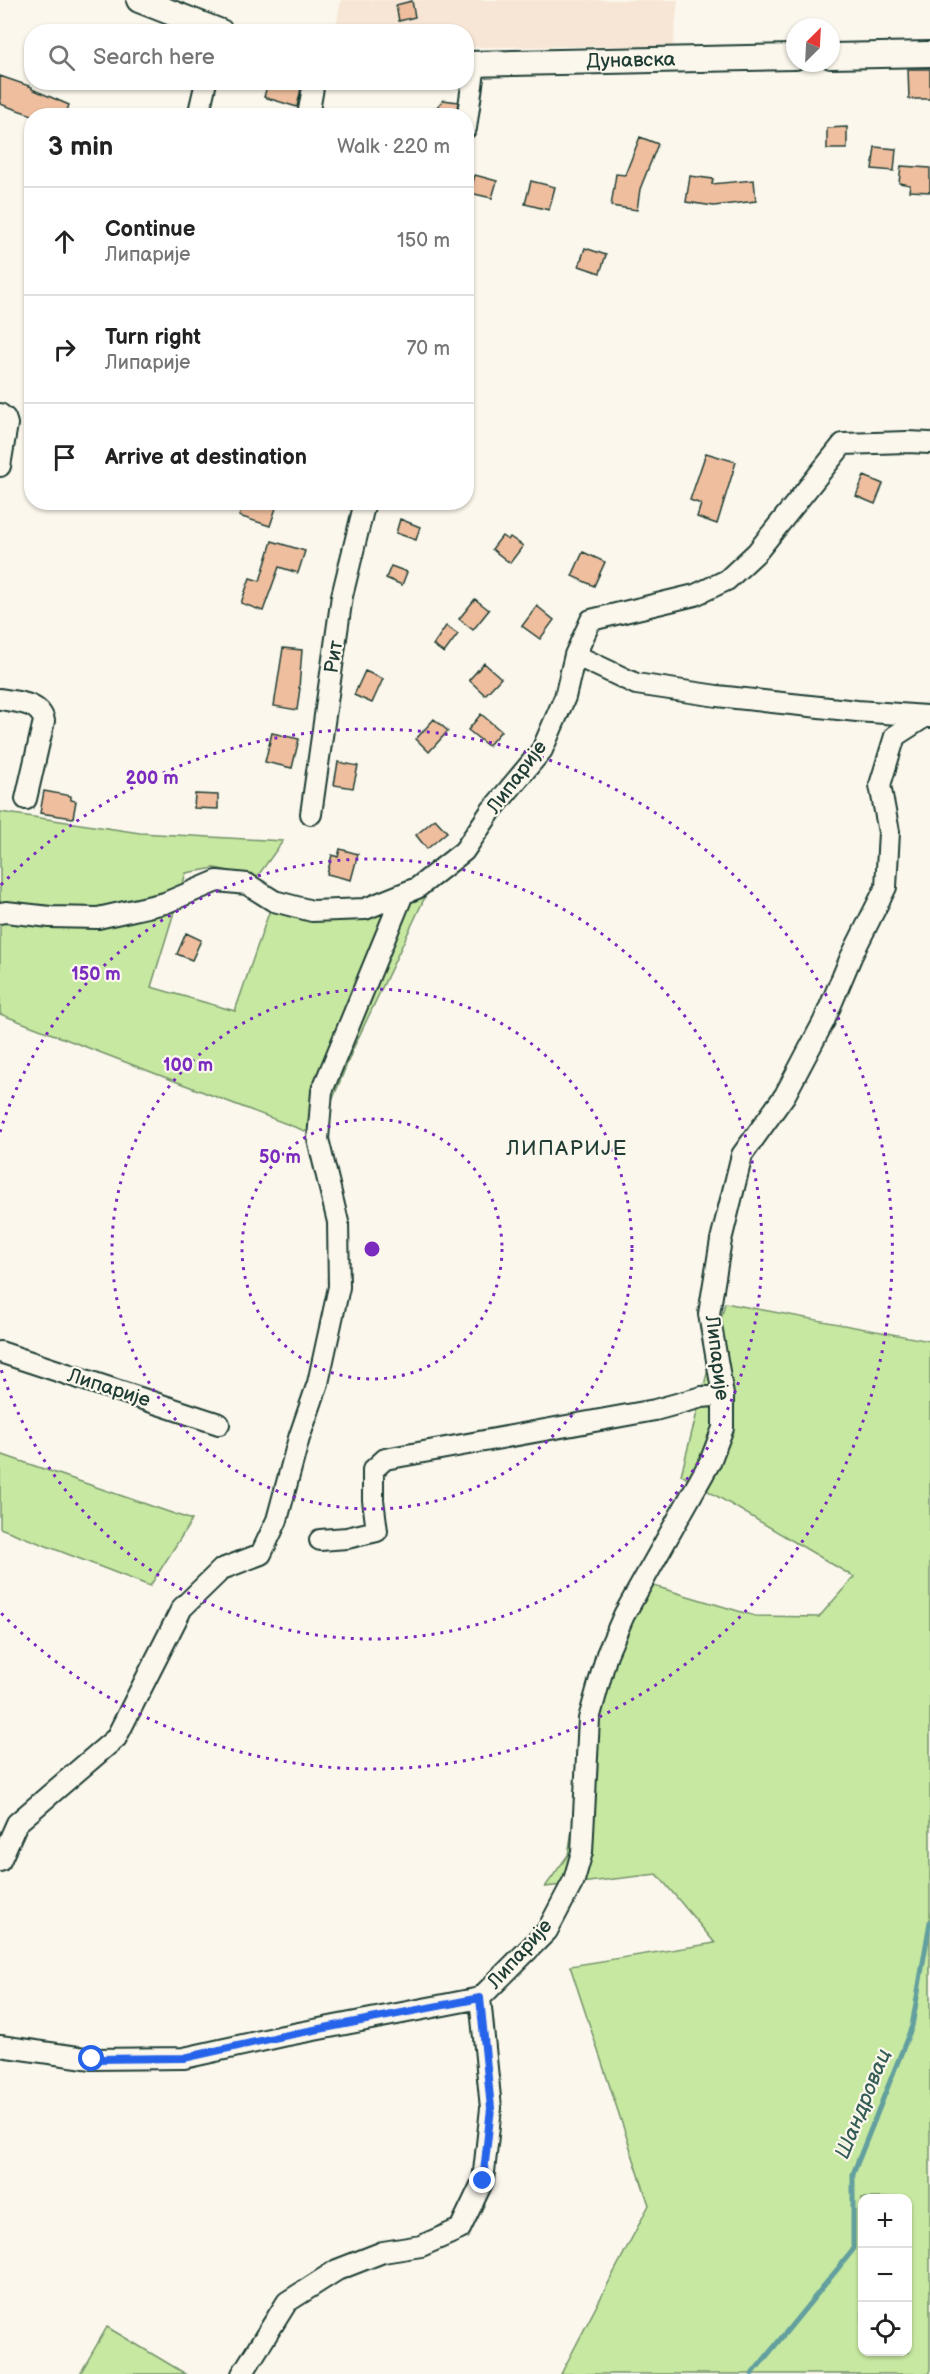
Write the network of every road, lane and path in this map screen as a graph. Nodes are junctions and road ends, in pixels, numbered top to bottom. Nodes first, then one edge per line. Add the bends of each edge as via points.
1 (140, 0) edge
2 (202, 24) edge
3 (930, 54) edge
4 (840, 56) edge
5 (786, 57) edge
6 (474, 64) edge
7 (204, 90) edge
8 (313, 90) edge
9 (469, 90) edge
10 (200, 108) edge
11 (309, 108) edge
12 (468, 108) edge
13 (0, 414) edge
14 (930, 443) edge
15 (0, 466) edge
16 (363, 510) edge
17 (575, 655) junction
18 (0, 699) edge
19 (928, 716) edge
20 (26, 799) dead end
21 (311, 814) dead end
22 (403, 894) junction
23 (0, 913) edge
24 (0, 1352) edge
25 (723, 1395) junction
26 (219, 1424) dead end
27 (320, 1540) dead end
28 (0, 1861) edge
29 (480, 1998) junction
30 (0, 2046) edge
31 (242, 2374) edge

1 - 2 main road
3 - 4 main road
5 - 6 main road, Дунавска
7 - 10 street
8 - 11 street
9 - 12 street
13 - 15 street via 7,424
14 - 17 street, Липарије via 843,444 757,552 727,580 694,595 591,620
16 - 21 street, Рит via 342,596
17 - 19 street via 636,684 717,696
17 - 22 street, Липарије via 565,697 542,750 491,811 464,851 417,888
18 - 20 street via 39,709 44,721
19 - 25 street, Липарије via 896,736 880,786 889,832 886,887 850,957 824,1022 785,1095 742,1155 721,1240 709,1314
22 - 23 street, Липарије via 365,909 312,911 274,901 247,884 218,881 165,903 98,918
22 - 28 street via 322,1091 318,1139 338,1222 339,1287 318,1383 277,1520 261,1554 222,1569 182,1608 116,1738 17,1823
24 - 26 street, Липарије
25 - 27 street via 385,1459 373,1470 376,1532
25 - 29 street, Липарије via 723,1428 710,1462 624,1615 607,1653 589,1719 582,1852 574,1880 547,1931
29 - 30 street, Липарије via 184,2058 92,2059
29 - 31 street, Липарије via 491,2108 483,2181 460,2229 422,2246 383,2252 337,2270 287,2302

